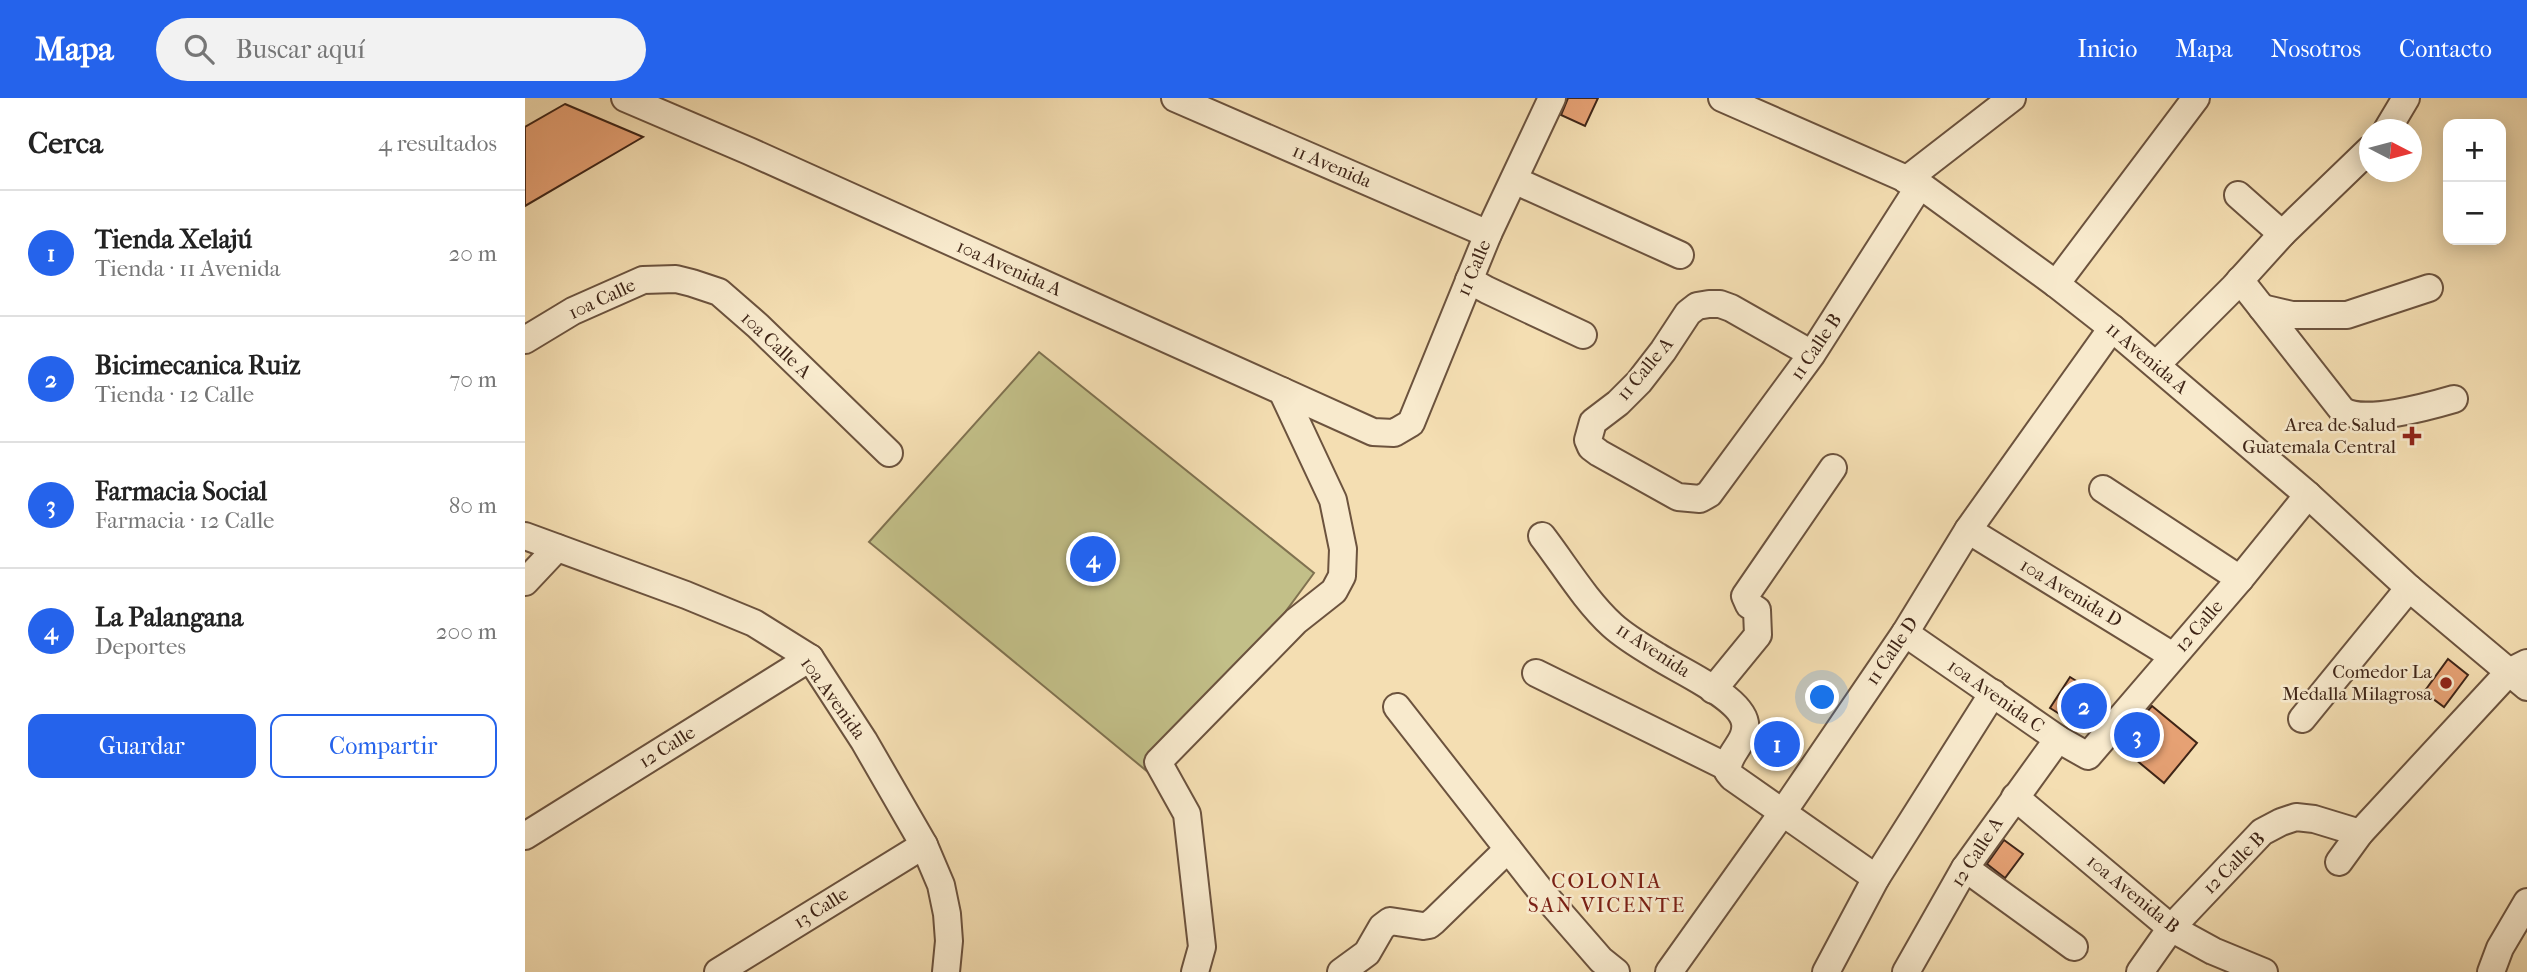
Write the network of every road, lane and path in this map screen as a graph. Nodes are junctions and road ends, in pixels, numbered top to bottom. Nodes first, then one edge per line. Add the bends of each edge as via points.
1 (625, 98) edge
2 (1175, 98) edge
3 (1552, 98) edge
4 (1722, 98) edge
5 (2012, 98) edge
6 (2196, 98) edge
7 (2406, 98) edge
8 (2394, 119) edge
9 (2359, 160) edge
10 (1514, 180) junction
11 (1913, 182) junction
12 (2238, 195) dead end
13 (1488, 234) junction
14 (2282, 234) junction
15 (1680, 256) dead end
16 (643, 279) joint
17 (1469, 280) junction
18 (2240, 280) junction
19 (2056, 284) junction
20 (2429, 288) dead end
21 (2262, 308) junction
22 (2112, 328) junction
23 (1583, 335) dead end
24 (525, 340) edge
25 (1812, 354) junction
26 (2156, 365) junction
27 (1282, 391) junction
28 (2454, 398) dead end
29 (1394, 433) joint
30 (889, 453) dead end
31 (1833, 468) dead end
32 (2102, 489) dead end
33 (2308, 495) junction
34 (1700, 499) joint
35 (1968, 530) junction
36 (525, 536) edge
37 (1542, 536) dead end
38 (557, 548) junction
39 (2240, 579) junction
40 (525, 582) edge
41 (2409, 588) junction
42 (1905, 633) junction
43 (2173, 656) junction
44 (810, 658) junction
45 (1536, 673) dead end
46 (2521, 674) edge
47 (1713, 690) junction
48 (1993, 693) junction
49 (1397, 707) dead end
50 (2302, 719) dead end
51 (2058, 739) junction
52 (2088, 756) joint
53 (1727, 766) junction
54 (2015, 797) junction
55 (1783, 812) junction
56 (2360, 834) junction
57 (525, 836) edge
58 (924, 845) junction
59 (1508, 849) junction
60 (2339, 862) dead end
61 (1965, 868) junction
62 (1876, 878) junction
63 (2527, 902) edge
64 (2171, 928) junction
65 (2074, 947) dead end
66 (718, 972) edge
67 (946, 972) edge
68 (1195, 972) edge
69 (1341, 972) edge
70 (1616, 972) edge
71 (1669, 972) edge
72 (1826, 972) edge
73 (1906, 972) edge
74 (2140, 972) edge
75 (2264, 972) edge
76 (2491, 972) edge

1 - 27 street, 10a Avenida A
2 - 13 street, 11 Avenida
3 - 10 street, 11 Calle
4 - 11 street, 11 Avenida A
5 - 11 street, 11 Calle B
6 - 19 street
7 - 8 street
9 - 14 street
10 - 13 street, 11 Calle
10 - 15 street
11 - 19 street, 11 Avenida A
11 - 25 street, 11 Calle B
12 - 14 street
13 - 17 street, 11 Calle
14 - 18 street
16 - 24 street, 10a Calle
16 - 30 street, 10a Calle A via 675,279 719,292
17 - 23 street
17 - 29 street, 11 Calle via 1411,423
18 - 21 street
18 - 26 street
19 - 22 street, 11 Avenida A
20 - 21 street via 2347,315 2292,315
21 - 28 street via 2348,414 2418,409
22 - 26 street, 11 Avenida A
22 - 35 street, 11 Calle D
25 - 34 street, 11 Calle B via 1717,486
25 - 34 street, 11 Calle A via 1731,308 1697,306 1639,382 1593,422 1588,440 1599,453 1678,497
26 - 33 street, 11 Avenida A
27 - 29 street, 10a Avenida A via 1373,432
27 - 68 street via 1333,500 1343,549 1342,576 1334,591 1296,621 1158,762 1187,814 1202,947
31 - 47 street via 1745,596 1756,610 1758,635
32 - 39 street
33 - 39 street, 12 Calle
33 - 41 street, 11 Avenida A
35 - 42 street, 11 Calle D
35 - 43 street, 10a Avenida D
36 - 38 street, 10a Avenida
37 - 47 street, 11 Avenida via 1613,626
38 - 40 street
38 - 44 street, 10a Avenida via 754,623
39 - 43 street, 12 Calle
41 - 46 street, 11 Avenida A
41 - 50 street
42 - 48 street, 10a Avenida C
42 - 55 street, 11 Calle D
43 - 52 street, 12 Calle
44 - 57 street, 12 Calle
44 - 58 street, 10a Avenida via 871,751
45 - 53 street
46 - 56 street
47 - 53 street, 11 Avenida via 1736,706 1745,722 1743,741
48 - 51 street, 10a Avenida C
48 - 62 street
49 - 59 street
51 - 52 street, 10a Avenida C
51 - 54 street, 12 Calle A
53 - 55 street via 1732,777
54 - 61 street, 12 Calle A
54 - 64 street, 10a Avenida B
55 - 62 street
55 - 71 street, 11 Calle D
56 - 60 street
56 - 64 street, 12 Calle B via 2314,819 2296,817 2281,822 2262,832
58 - 66 street, 13 Calle
58 - 67 street, 10a Avenida via 941,885 949,941
59 - 69 street via 1429,925 1390,920 1367,953
59 - 70 street
61 - 65 street
61 - 73 street, 12 Calle A
62 - 72 street
63 - 76 street
64 - 74 street, 12 Calle B
64 - 75 street, 10a Avenida B

